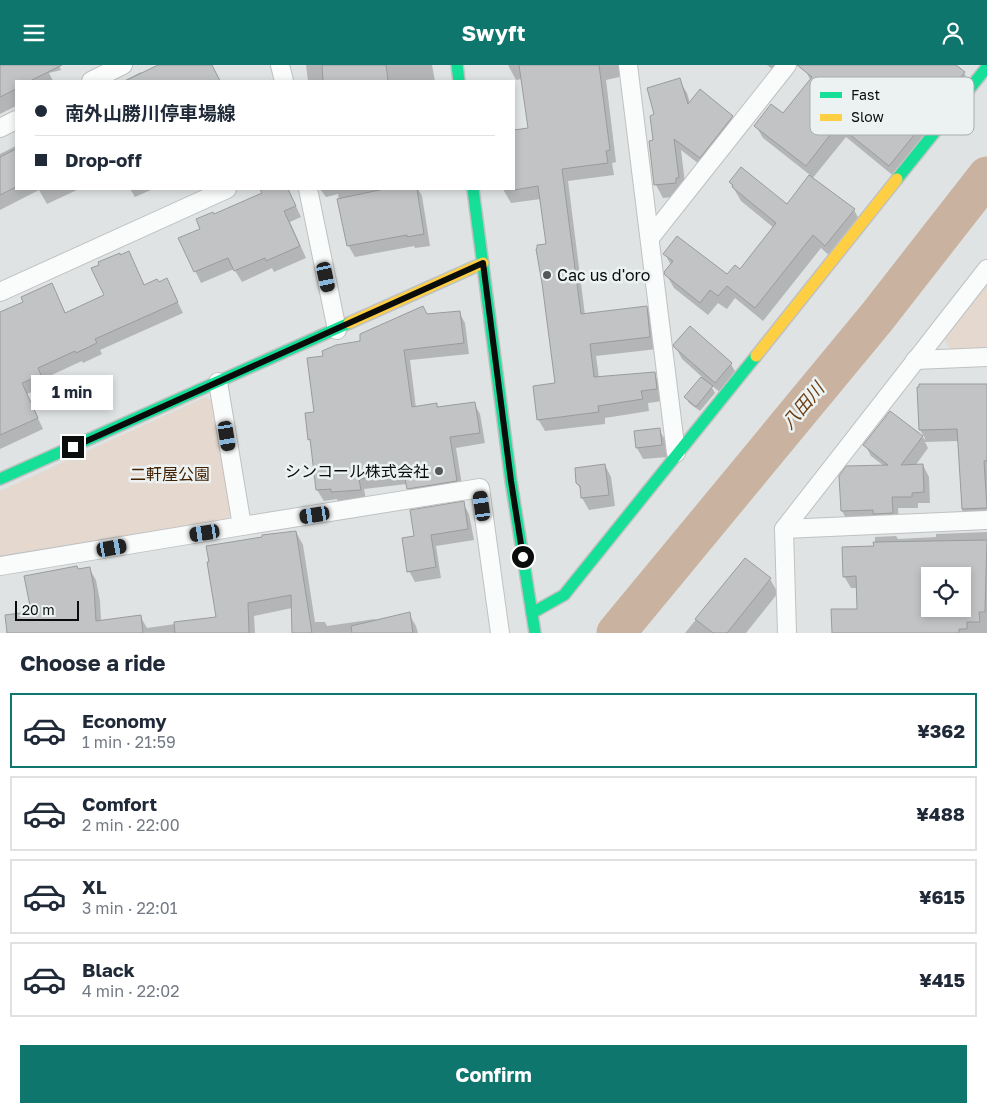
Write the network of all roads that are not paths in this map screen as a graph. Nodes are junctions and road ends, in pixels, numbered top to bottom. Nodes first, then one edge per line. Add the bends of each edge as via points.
1 (123, 65) edge
2 (280, 65) edge
3 (457, 65) edge
4 (628, 65) edge
5 (787, 65) edge
6 (987, 67) edge
7 (94, 80) edge
8 (284, 80) edge
9 (459, 80) edge
10 (974, 83) edge
11 (15, 120) edge
12 (0, 128) edge
13 (932, 135) edge
14 (225, 190) edge
15 (308, 190) edge
16 (473, 190) edge
17 (650, 238) junction
18 (483, 263) junction
19 (987, 269) edge
20 (0, 292) edge
21 (337, 330) junction
22 (987, 357) edge
23 (915, 360) junction
24 (218, 382) junction
25 (676, 453) junction
26 (0, 479) edge
27 (987, 520) edge
28 (242, 526) junction
29 (784, 529) junction
30 (0, 567) edge
31 (532, 613) junction
32 (500, 633) edge
33 (535, 633) edge
34 (787, 633) edge

1 - 7 street
2 - 8 street
3 - 9 street
4 - 17 street
5 - 17 street
6 - 10 street
11 - 12 street
13 - 25 street
14 - 20 street
15 - 21 street
16 - 18 street
17 - 25 street
18 - 21 street
18 - 31 street
19 - 23 street
21 - 24 street
22 - 23 street
23 - 29 street
24 - 26 street
24 - 28 street
25 - 31 street via 564,595
27 - 29 street
28 - 30 street
28 - 32 street via 480,488
29 - 34 street
31 - 33 street

